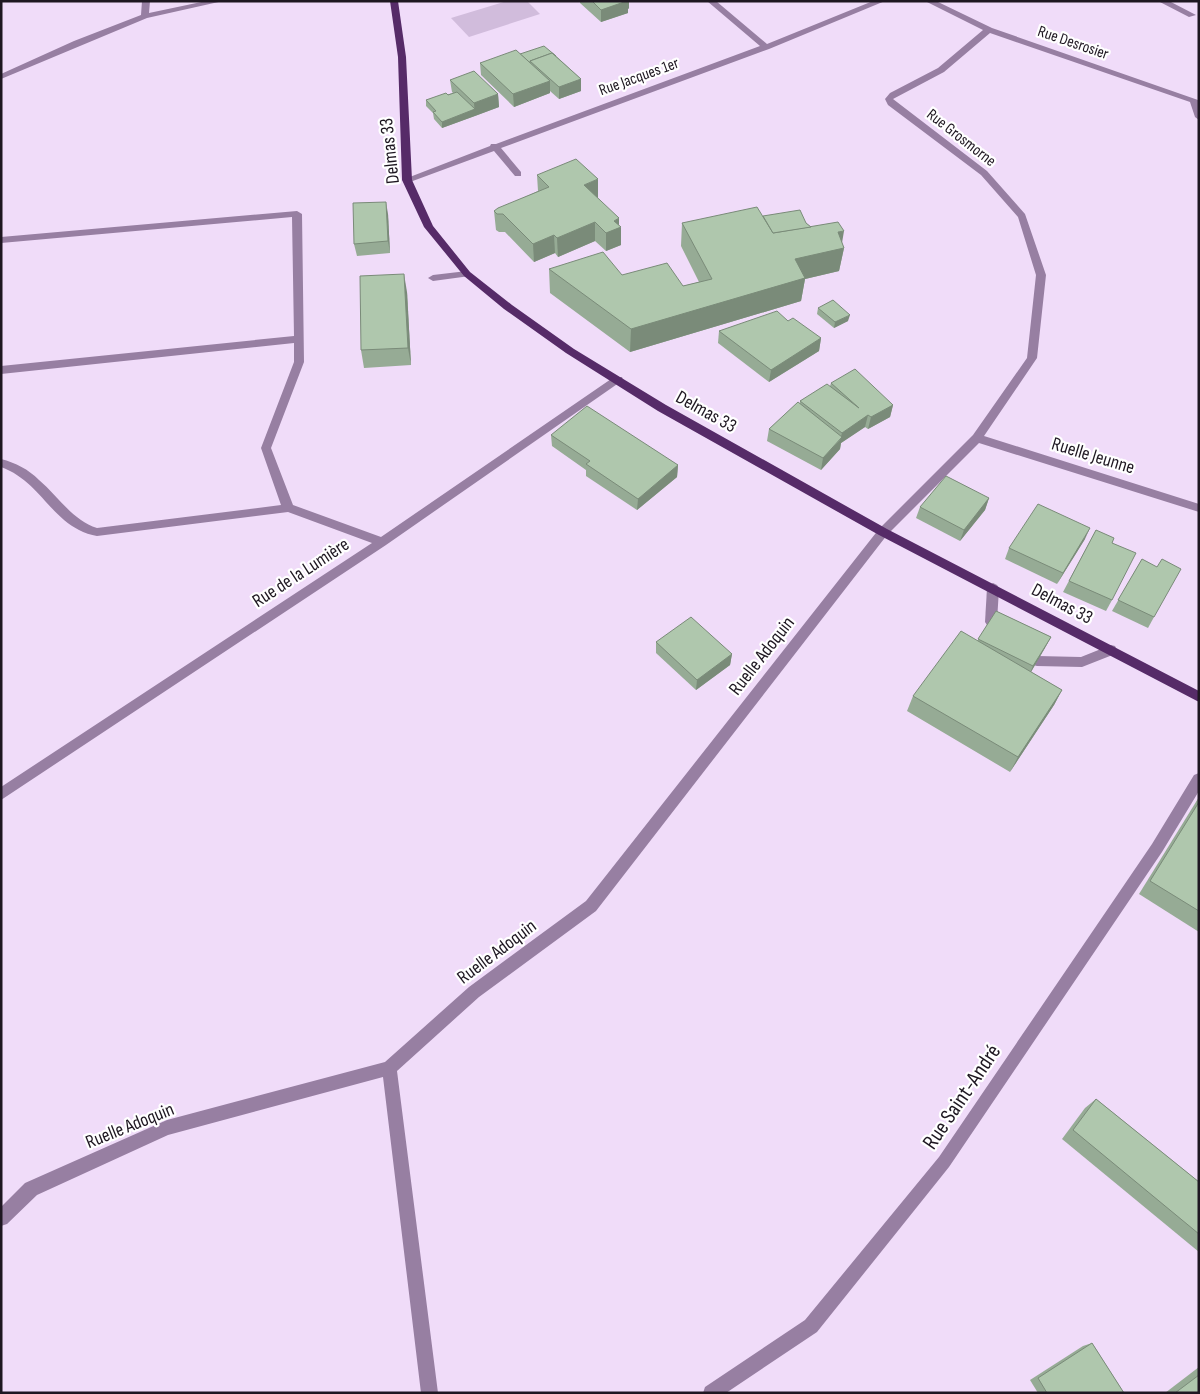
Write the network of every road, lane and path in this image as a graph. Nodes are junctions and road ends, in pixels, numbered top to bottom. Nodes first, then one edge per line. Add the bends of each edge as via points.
1 (146, 1) edge
2 (219, 1) edge
3 (394, 1) edge
4 (711, 1) edge
5 (881, 1) edge
6 (929, 1) edge
7 (1162, 1) edge
8 (1192, 15) dead end
9 (144, 16) junction
10 (989, 30) junction
11 (766, 46) junction
12 (1, 77) edge
13 (1196, 100) edge
14 (1199, 117) edge
15 (494, 146) junction
16 (518, 174) dead end
17 (407, 180) junction
18 (1, 240) edge
19 (467, 274) junction
20 (433, 278) dead end
21 (298, 339) junction
22 (1, 370) edge
23 (618, 380) junction
24 (977, 438) junction
25 (1, 463) edge
26 (288, 508) junction
27 (1199, 508) edge
28 (883, 532) junction
29 (382, 542) junction
30 (993, 588) junction
31 (991, 622) edge
32 (1111, 650) junction
33 (1037, 661) edge
34 (1199, 697) edge
35 (1199, 779) edge
36 (1, 794) edge
37 (389, 1068) junction
38 (1, 1218) edge
39 (430, 1393) edge
40 (711, 1393) edge

1 - 9 street
2 - 9 street
3 - 17 main road, Delmas 33 via 402,58
4 - 11 street
5 - 11 street, Rue Jacques 1er
6 - 10 street, Rue Desrosier
7 - 8 street
9 - 12 street
10 - 13 street, Rue Desrosier
10 - 24 street, Rue Grosmorne via 941,70 890,99 891,103 984,173 1022,216 1041,275 1032,358
11 - 15 street, Rue Jacques 1er
13 - 14 street, Rue Desrosier
15 - 16 street
15 - 17 street, Rue Jacques 1er
17 - 19 main road, Delmas 33 via 429,226
18 - 21 street via 297,214
19 - 20 street
19 - 23 main road, Delmas 33 via 570,351
21 - 22 street
21 - 26 street via 299,362 266,448
23 - 28 main road, Delmas 33
23 - 29 street, Rue de la Lumière
24 - 27 street, Ruelle Jeunne
24 - 28 street, Rue Grosmorne
25 - 26 street via 26,474 80,526 97,532
26 - 29 street
28 - 30 main road, Delmas 33
28 - 37 street, Ruelle Adoquin via 591,906 474,992
29 - 36 street, Rue de la Lumière
30 - 31 street
30 - 32 main road, Delmas 33
32 - 33 street via 1082,662
32 - 34 main road, Delmas 33
35 - 40 street, Rue Saint-André via 1157,848 944,1162 811,1326
37 - 38 street, Ruelle Adoquin via 167,1128 31,1189
37 - 39 street

